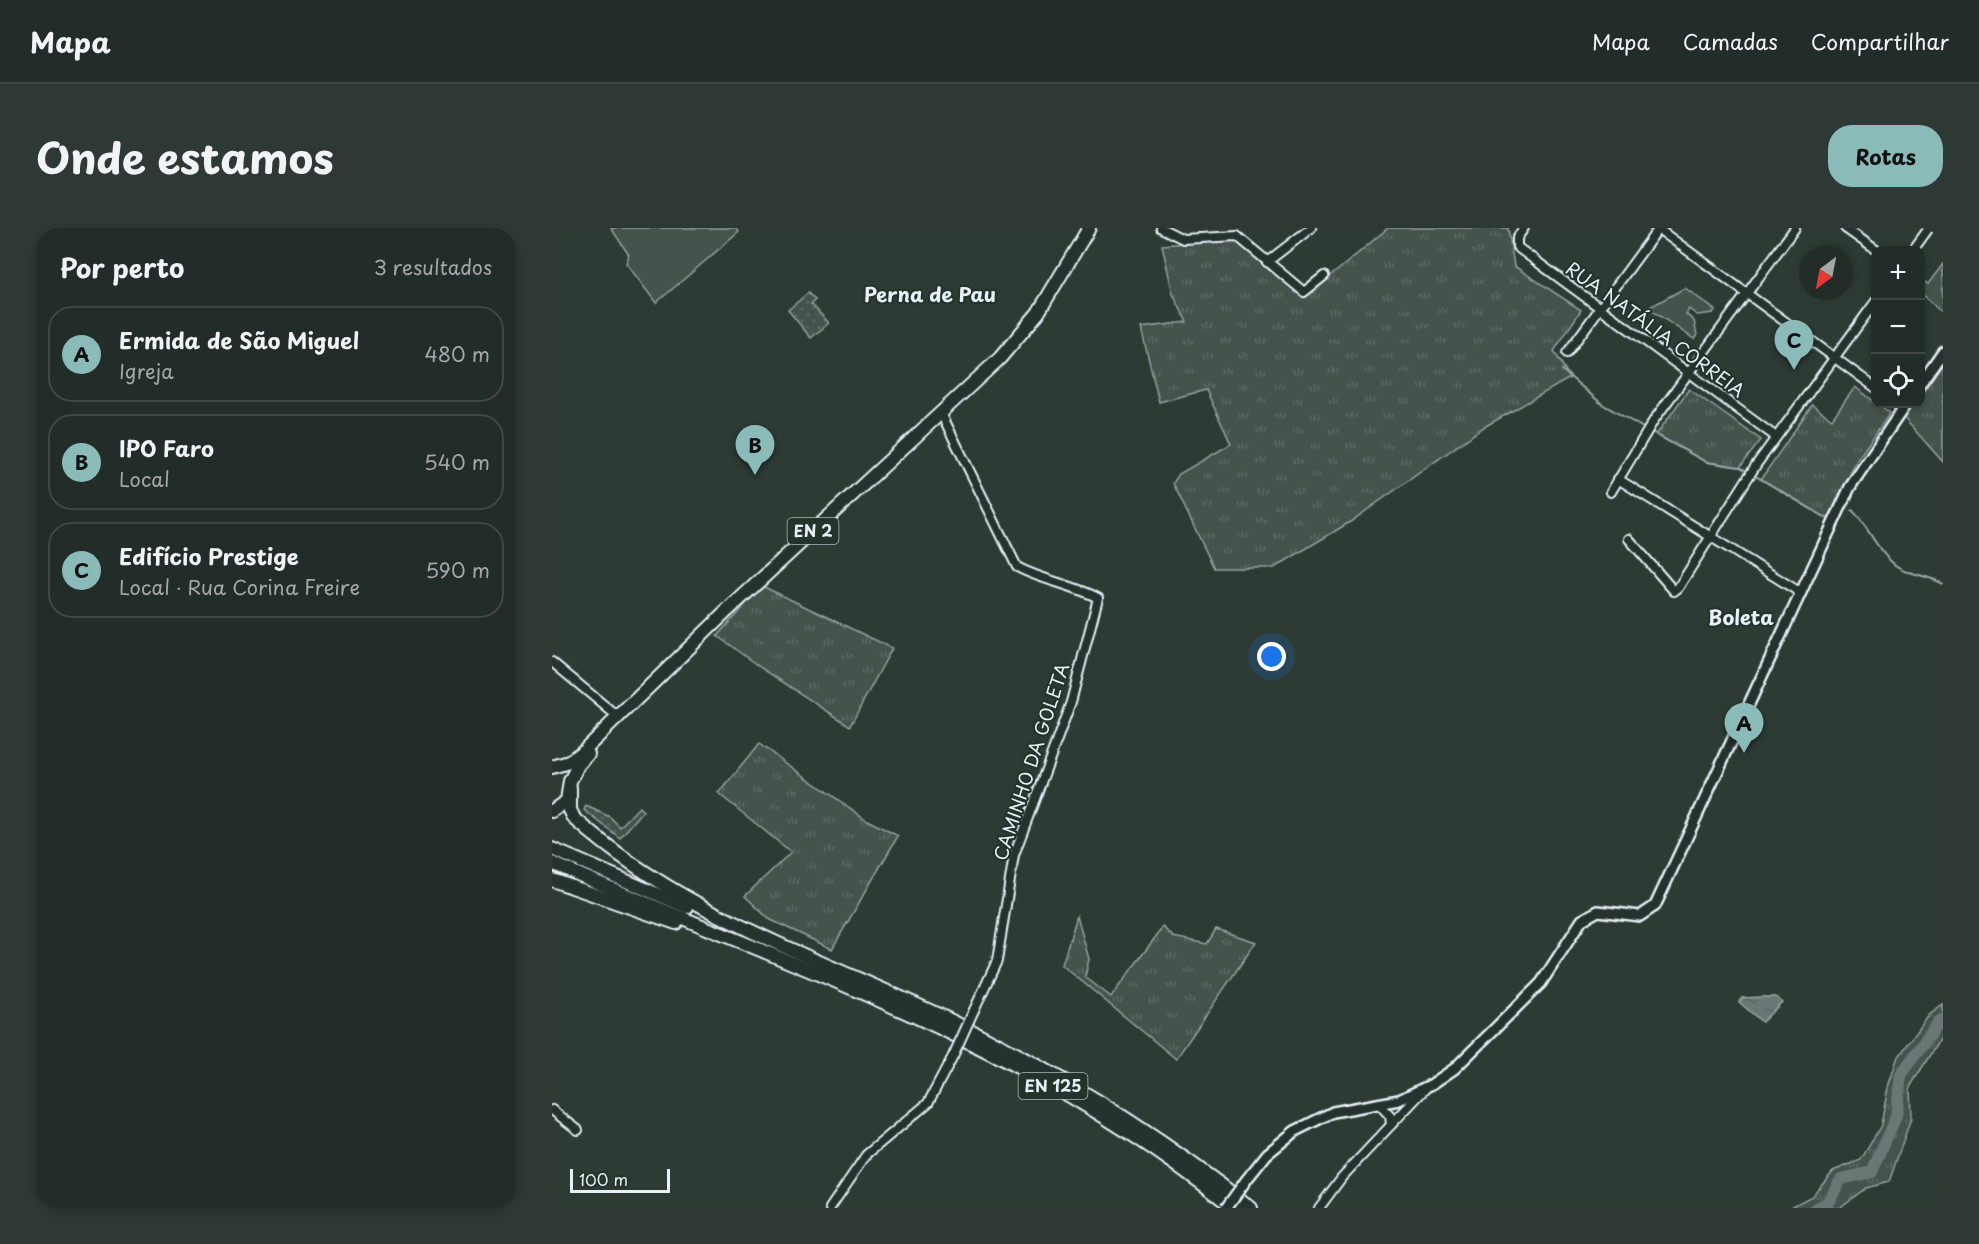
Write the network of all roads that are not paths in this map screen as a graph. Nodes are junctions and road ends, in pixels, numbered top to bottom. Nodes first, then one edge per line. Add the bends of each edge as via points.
1 (1089, 228) edge
2 (1161, 228) edge
3 (1311, 228) edge
4 (1524, 228) edge
5 (1658, 228) edge
6 (1795, 228) edge
7 (1845, 228) edge
8 (1929, 228) edge
9 (1871, 246) edge
10 (1916, 246) edge
11 (1266, 262) junction
12 (1324, 276) dead end
13 (1747, 294) junction
14 (1871, 307) edge
15 (1600, 308) junction
16 (1943, 351) edge
17 (1567, 353) dead end
18 (1834, 358) junction
19 (1688, 373) junction
20 (1925, 377) edge
21 (1871, 385) edge
22 (1900, 408) edge
23 (941, 413) junction
24 (1776, 437) junction
25 (1618, 479) junction
26 (1611, 492) dead end
27 (1710, 536) junction
28 (1629, 538) dead end
29 (1801, 593) junction
30 (699, 638) junction
31 (552, 662) edge
32 (617, 716) junction
33 (552, 767) edge
34 (570, 784) junction
35 (552, 811) edge
36 (552, 849) edge
37 (552, 862) edge
38 (552, 880) edge
39 (801, 954) junction
40 (857, 991) junction
41 (1427, 1086) junction
42 (1379, 1104) junction
43 (552, 1110) edge
44 (1390, 1125) junction
45 (578, 1130) dead end
46 (830, 1208) edge
47 (1226, 1208) edge
48 (1234, 1208) edge
49 (1251, 1208) edge
50 (1319, 1208) edge

1 - 23 main road, EN 2 via 1038,314 1000,358
2 - 11 street via 1183,239 1237,236
3 - 11 street
4 - 15 street, RUA NATÁLIA CORREIA via 1516,238 1517,247
5 - 13 street
5 - 15 street
6 - 13 street
7 - 9 street
8 - 10 street
11 - 12 street via 1304,292
13 - 18 street
13 - 19 street
14 - 18 street
15 - 17 street
15 - 19 street, RUA NATÁLIA CORREIA
16 - 20 street
18 - 21 street
18 - 24 street
19 - 24 street, RUA NATÁLIA CORREIA
19 - 25 street via 1644,434
22 - 29 street via 1850,487
23 - 30 main road, EN 2
23 - 46 street, CAMINHO DA GOLETA, bridge via 1017,567 1098,598 1071,702 1014,855 997,961 928,1103 866,1155
24 - 27 street
25 - 26 street
25 - 27 street
27 - 28 street via 1674,591
27 - 29 street
29 - 41 street via 1655,906 1640,916 1598,911 1582,920 1541,983 1454,1069
30 - 32 main road, EN 2
30 - 34 main road, EN 2 via 578,765
31 - 32 street
32 - 33 main road, EN 2 via 569,762
33 - 34 main road, EN 2 via 564,773
34 - 35 main road, EN 2 via 563,806
34 - 39 main road via 571,815 628,863 696,906
36 - 39 main road, EN 125
37 - 40 main road, EN 125
38 - 40 main road
39 - 49 main road, EN 125 via 942,1017 1055,1075 1145,1130
40 - 48 main road, EN 125 via 951,1033 1054,1087 1149,1146
41 - 42 street via 1399,1100
41 - 44 street
42 - 44 street via 1390,1116
42 - 47 street, bridge via 1333,1112 1295,1131 1267,1154
43 - 45 street
44 - 50 street

